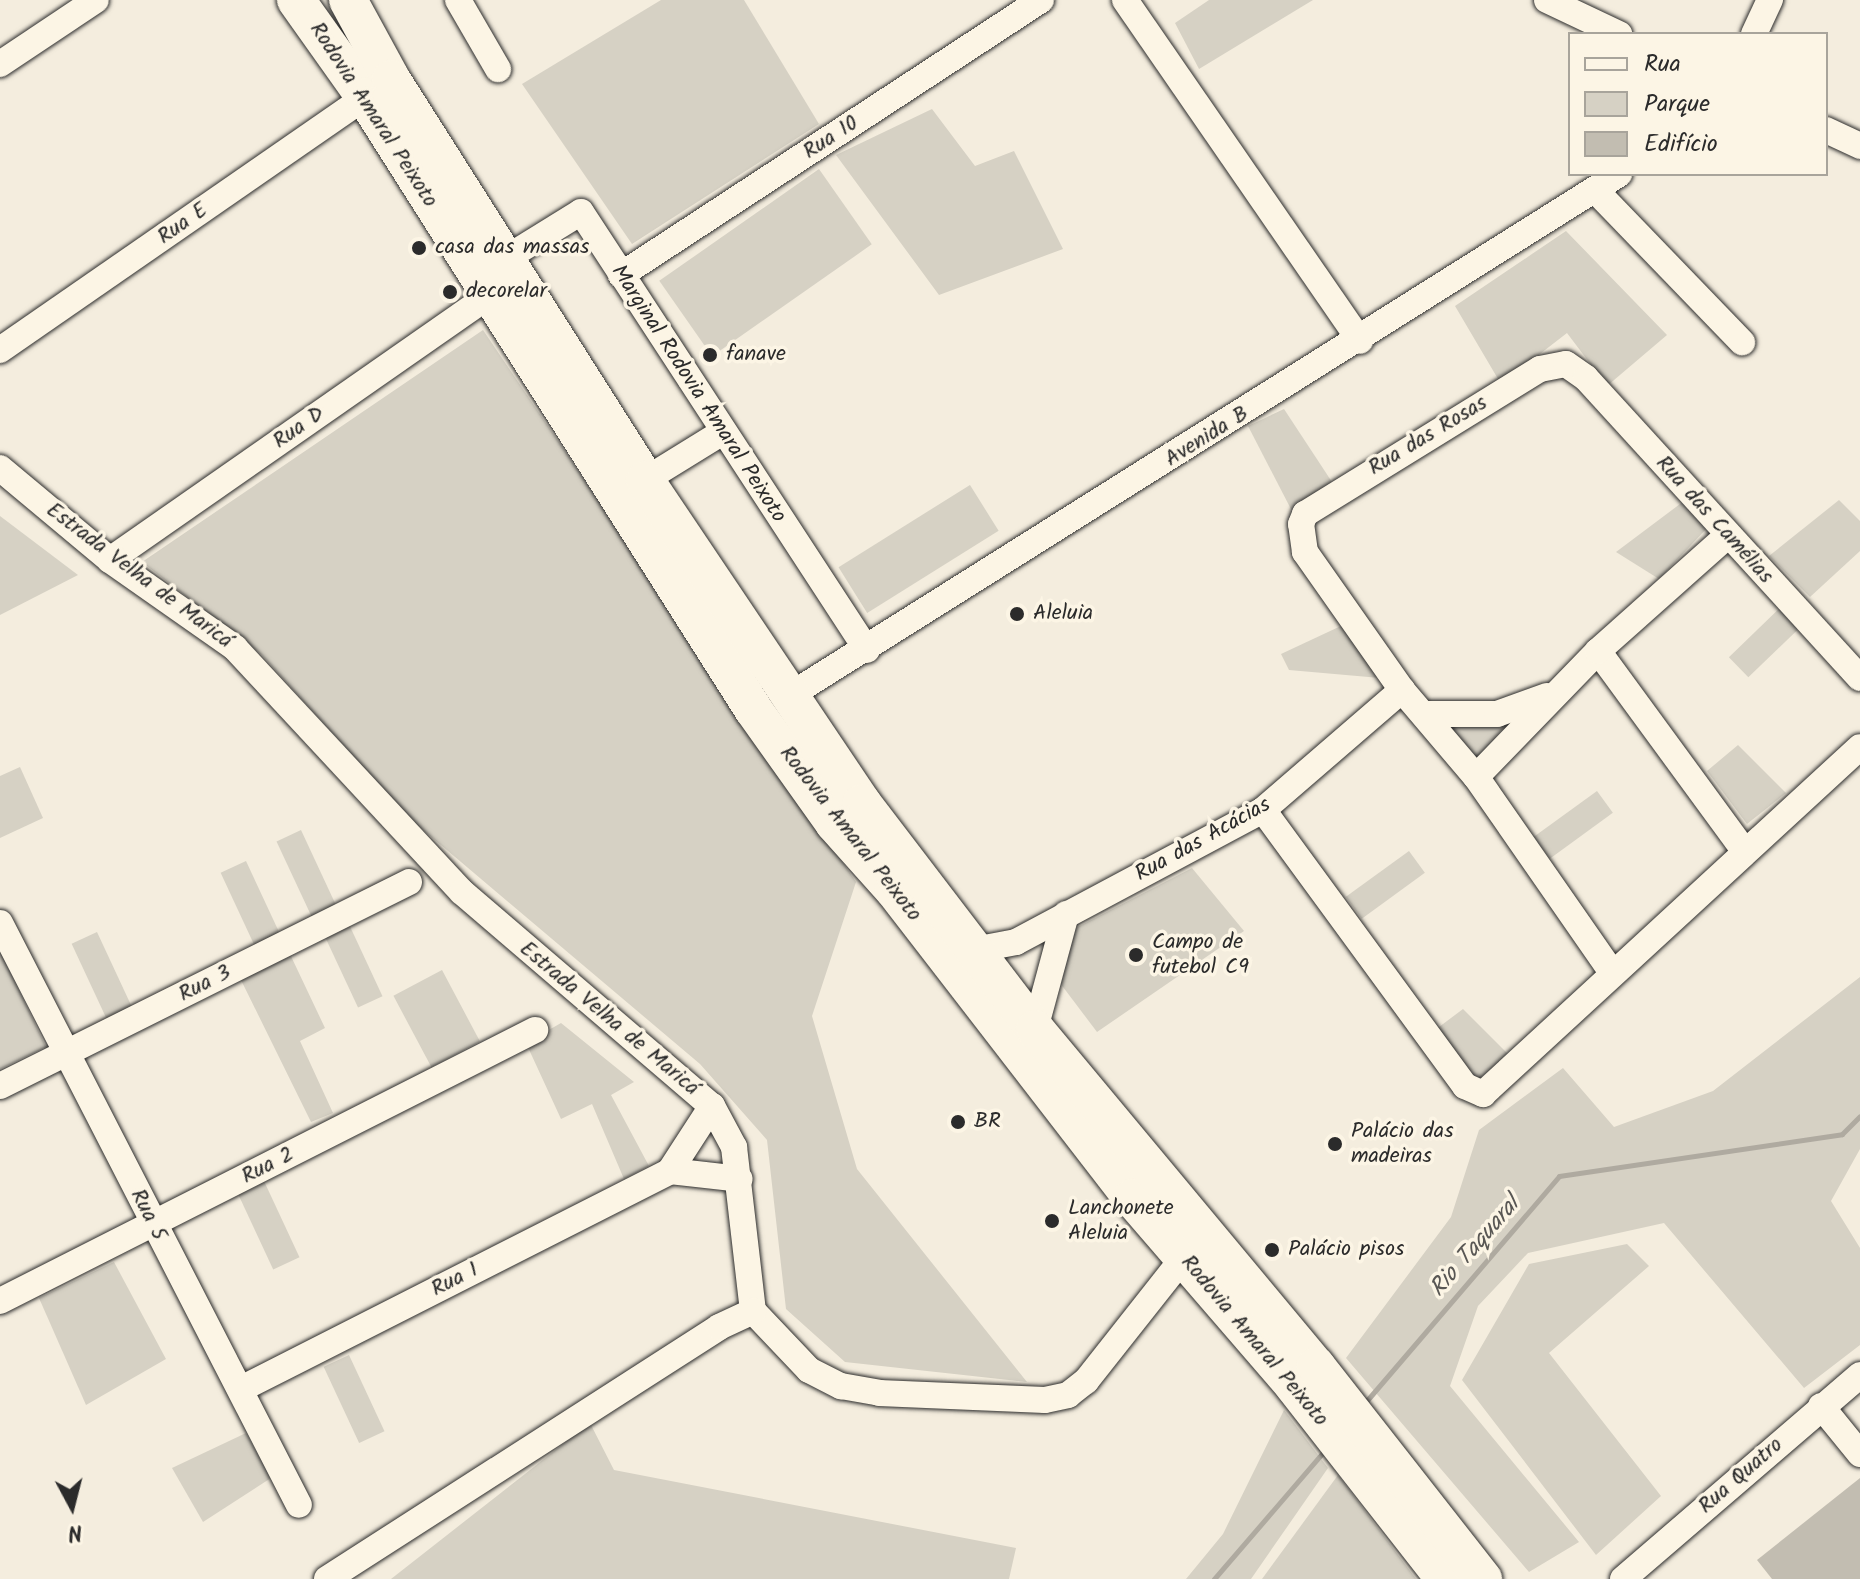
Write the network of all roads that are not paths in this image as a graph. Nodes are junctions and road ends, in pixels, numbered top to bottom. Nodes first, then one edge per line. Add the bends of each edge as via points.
1 (96, 0) edge
2 (458, 0) edge
3 (1041, 0) edge
4 (1125, 0) edge
5 (1547, 0) edge
6 (1770, 0) edge
7 (360, 4) edge
8 (306, 8) edge
9 (1615, 32) edge
10 (1755, 32) edge
11 (0, 64) edge
12 (498, 69) dead end
13 (365, 97) junction
14 (1828, 131) edge
15 (1860, 146) edge
16 (1617, 176) edge
17 (1597, 192) junction
18 (505, 259) junction
19 (621, 275) junction
20 (489, 296) junction
21 (1360, 341) junction
22 (1742, 342) dead end
23 (0, 350) edge
24 (1566, 364) joint
25 (721, 433) junction
26 (0, 468) edge
27 (645, 480) junction
28 (1727, 536) junction
29 (110, 560) junction
30 (867, 650) junction
31 (1598, 651) junction
32 (1860, 678) edge
33 (1402, 690) junction
34 (1558, 691) junction
35 (792, 694) junction
36 (1426, 714) junction
37 (1860, 747) edge
38 (1476, 777) junction
39 (1263, 810) junction
40 (1743, 849) junction
41 (409, 882) dead end
42 (1066, 914) junction
43 (0, 923) edge
44 (974, 950) junction
45 (1611, 971) junction
46 (1035, 1029) junction
47 (535, 1030) dead end
48 (66, 1054) junction
49 (0, 1086) edge
50 (712, 1106) junction
51 (670, 1171) junction
52 (740, 1179) junction
53 (152, 1224) junction
54 (1183, 1258) junction
55 (0, 1301) edge
56 (753, 1311) junction
57 (1860, 1375) edge
58 (1305, 1376) junction
59 (241, 1389) junction
60 (1821, 1406) junction
61 (1355, 1439) junction
62 (1860, 1454) edge
63 (299, 1505) dead end
64 (327, 1579) edge
65 (1445, 1579) edge
66 (1483, 1579) edge
67 (1623, 1579) edge

1 - 11 street
2 - 12 street
3 - 19 street, Rua 10
4 - 21 street
5 - 9 street
6 - 10 street
7 - 18 highway, Rodovia Amaral Peixoto
8 - 13 highway, Rodovia Amaral Peixoto
13 - 20 highway, Rodovia Amaral Peixoto
13 - 23 street, Rua E
14 - 15 street
16 - 17 street, Avenida B
17 - 21 street, Avenida B
17 - 22 street
18 - 19 street, Marginal Rodovia Amaral Peixoto via 581,212
18 - 27 highway, Rodovia Amaral Peixoto
19 - 25 street, Marginal Rodovia Amaral Peixoto
20 - 29 street, Rua D
20 - 54 highway, Rodovia Amaral Peixoto via 753,709 834,823 894,890
21 - 30 street, Avenida B
24 - 28 street, Rua das Camélias via 1586,378
24 - 33 street, Rua das Rosas via 1540,369 1315,505 1301,524 1305,552
25 - 27 street
25 - 30 street, Marginal Rodovia Amaral Peixoto
26 - 29 street, Estrada Velha de Maricá
27 - 35 highway, Rodovia Amaral Peixoto
28 - 31 street
28 - 32 street, Rua das Camélias
29 - 50 street, Estrada Velha de Maricá via 235,648 462,892
30 - 35 street, Avenida B
31 - 34 street
31 - 40 street
33 - 36 street
33 - 39 street, Rua das Acácias
34 - 36 street via 1497,714
34 - 38 street
35 - 44 highway, Rodovia Amaral Peixoto via 831,759
36 - 38 street
37 - 40 street
38 - 45 street
39 - 42 street, Rua das Acácias
39 - 45 street via 1476,1094 1489,1090
40 - 45 street
41 - 48 street, Rua 3
42 - 44 street, Rua das Acácias via 1016,942
42 - 46 street
43 - 48 street, Rua 5
44 - 46 highway, Rodovia Amaral Peixoto
46 - 58 highway, Rodovia Amaral Peixoto
47 - 53 street, Rua 2
48 - 49 street, Rua 3
48 - 53 street, Rua 5
50 - 51 street
50 - 52 street, Estrada Velha de Maricá via 734,1147
51 - 52 street
51 - 59 street, Rua 1
52 - 56 street, Estrada Velha de Maricá
53 - 55 street, Rua 2
53 - 59 street, Rua 5
54 - 56 street via 1086,1381 1068,1395 1045,1400 879,1393 841,1386 809,1370
54 - 58 highway, Rodovia Amaral Peixoto
56 - 64 street via 719,1327
57 - 60 street, Rua Quatro
58 - 61 highway, Rodovia Amaral Peixoto
59 - 63 street, Rua 5
60 - 62 street
60 - 67 street, Rua Quatro
61 - 65 highway, Rodovia Amaral Peixoto
61 - 66 highway, Rodovia Amaral Peixoto

